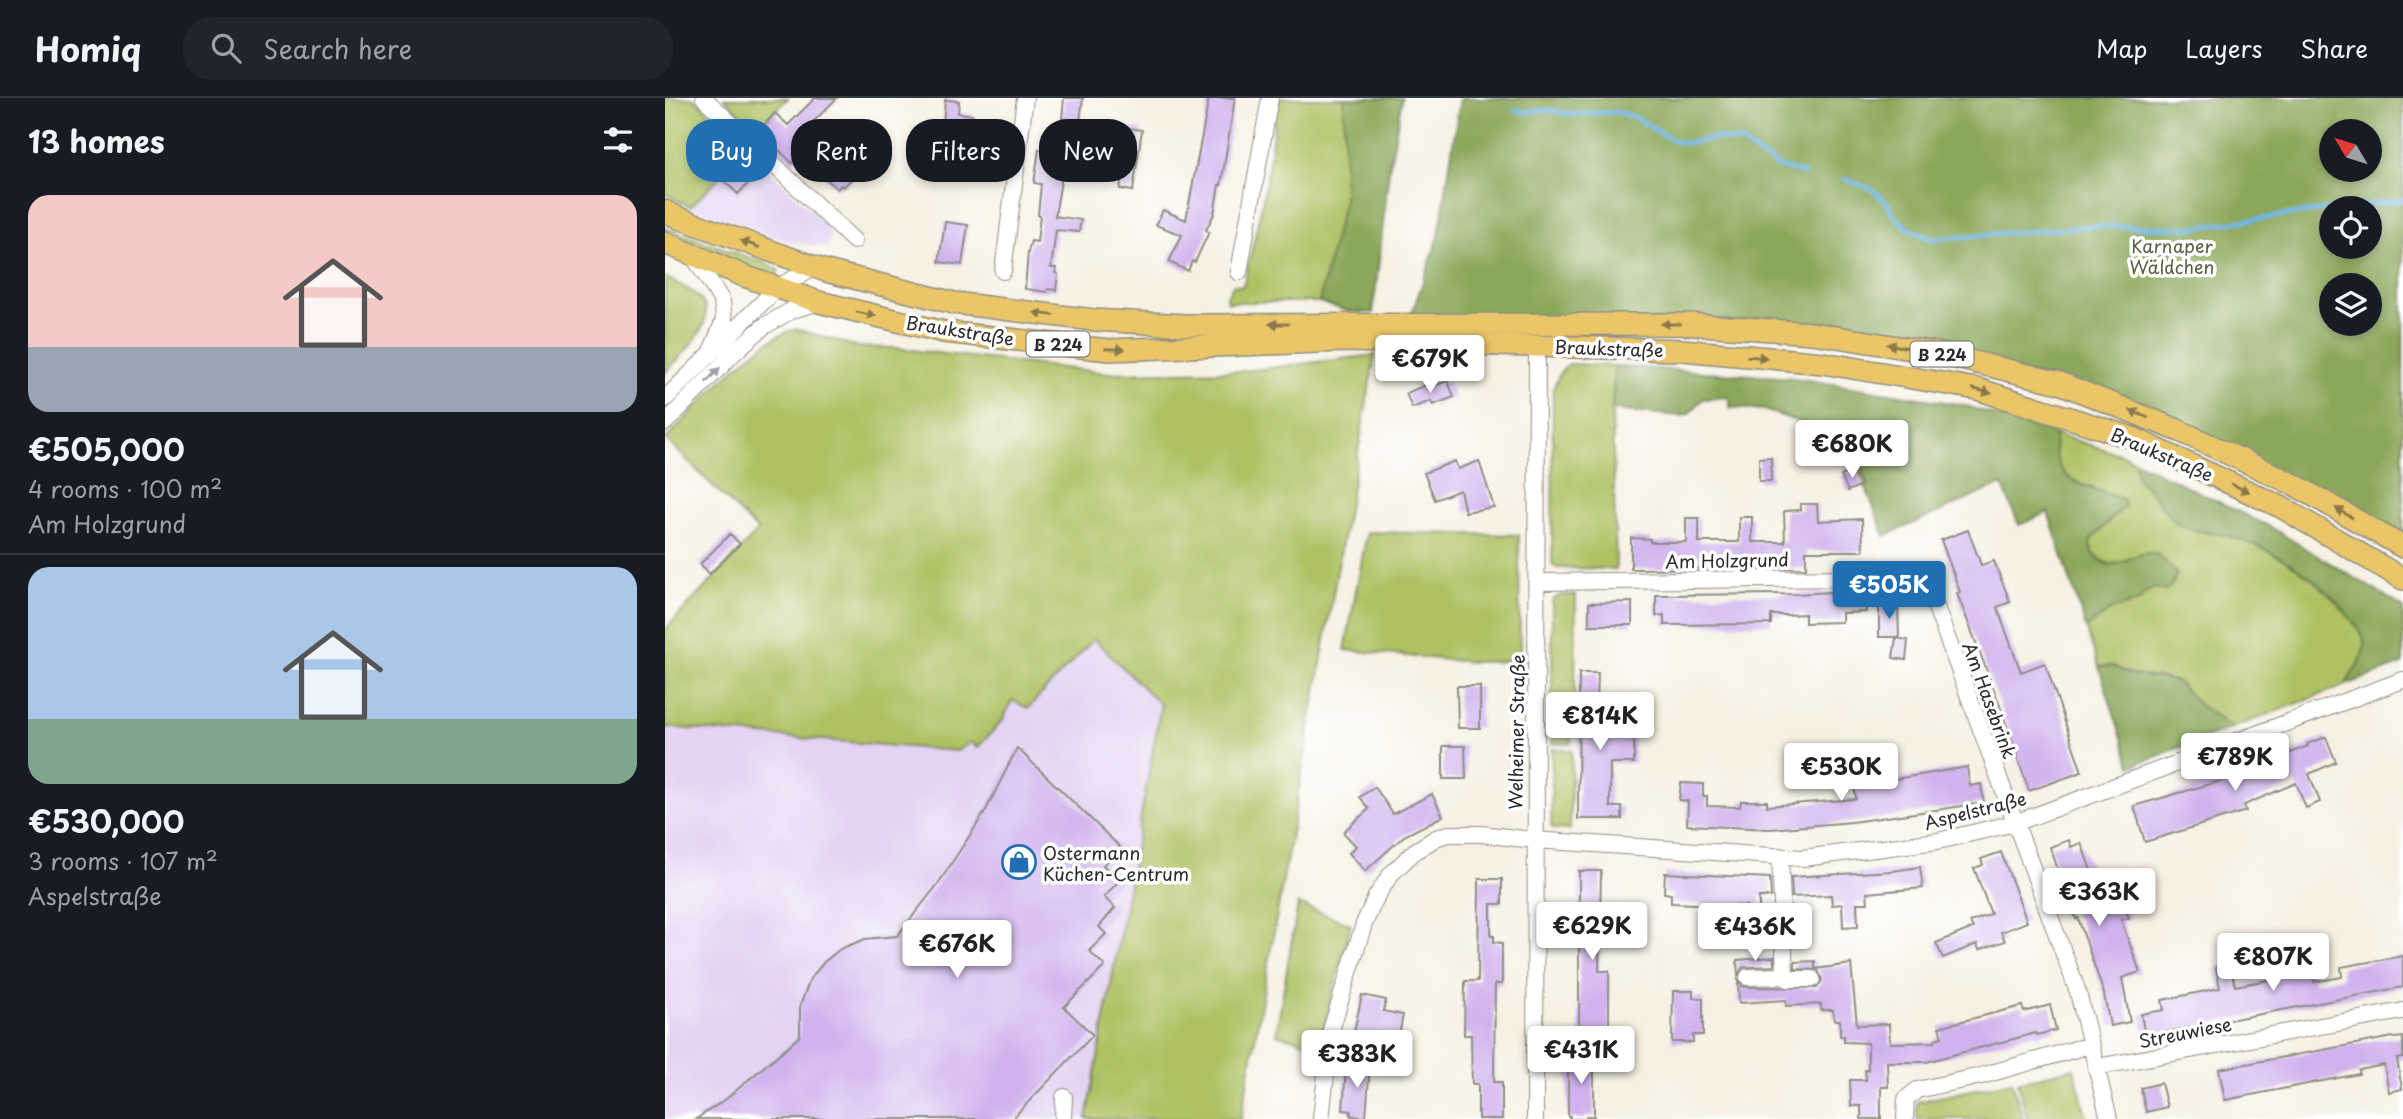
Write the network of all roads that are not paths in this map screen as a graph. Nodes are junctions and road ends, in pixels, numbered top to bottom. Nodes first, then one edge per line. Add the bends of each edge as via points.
1 (704, 98) edge
2 (1025, 98) edge
3 (1270, 98) edge
4 (665, 211) edge
5 (855, 242) dead end
6 (665, 243) edge
7 (694, 257) junction
8 (814, 267) junction
9 (1003, 271) dead end
10 (1238, 272) dead end
11 (777, 288) junction
12 (819, 302) junction
13 (1537, 345) junction
14 (711, 352) junction
15 (665, 399) edge
16 (665, 423) edge
17 (2403, 547) edge
18 (1918, 577) joint
19 (2403, 579) edge
20 (1537, 582) junction
21 (2403, 680) edge
22 (2015, 823) junction
23 (1534, 840) junction
24 (1780, 856) junction
25 (1785, 976) junction
26 (1748, 977) dead end
27 (1812, 979) dead end
28 (2403, 1011) edge
29 (2090, 1045) junction
30 (2097, 1068) junction
31 (1064, 1097) dead end
32 (1063, 1119) edge
33 (1321, 1119) edge
34 (1535, 1119) edge
35 (1905, 1119) edge
36 (2109, 1119) edge

1 - 5 street
2 - 9 street
3 - 10 street
8 -> 4 main road, Braukstraße / B 224
6 - 7 main road, Braukstraße / B 224
7 - 11 main road, Braukstraße / B 224
7 - 14 street via 722,301 724,320
8 - 11 street
17 -> 8 main road, Braukstraße / B 224 via 2295,485 2180,431 2060,383 1937,353 1812,333 1689,324 1093,320 954,303
11 - 12 main road, Braukstraße / B 224
11 - 14 street
12 -> 13 main road, Braukstraße / B 224 via 944,332 1109,350 1345,341
16 -> 12 street via 763,327 792,310
13 -> 19 main road, Braukstraße / B 224 via 1682,350 1823,363 1977,389 2133,438 2281,507
13 - 20 street, Welheimer Straße
14 - 15 street
18 - 20 street, Am Holzgrund
18 - 22 street, Am Hasebrink via 1931,594
20 - 23 street, Welheimer Straße
21 - 22 street, Aspelstraße
22 - 24 street, Aspelstraße via 1938,841 1803,858
22 - 29 street, Am Hasebrink via 2078,992
23 - 24 street, Aspelstraße
23 - 33 street, Aspelstraße via 1448,834 1415,851 1391,874 1364,924 1339,1000
23 - 34 street, Welheimer Straße
24 - 25 street
25 - 26 street
25 - 27 street
28 - 30 street, Streuwiese
29 - 30 street, Am Hasebrink
29 - 35 street via 1917,1090 1906,1099
30 - 36 street, Am Hasebrink
31 - 32 street

